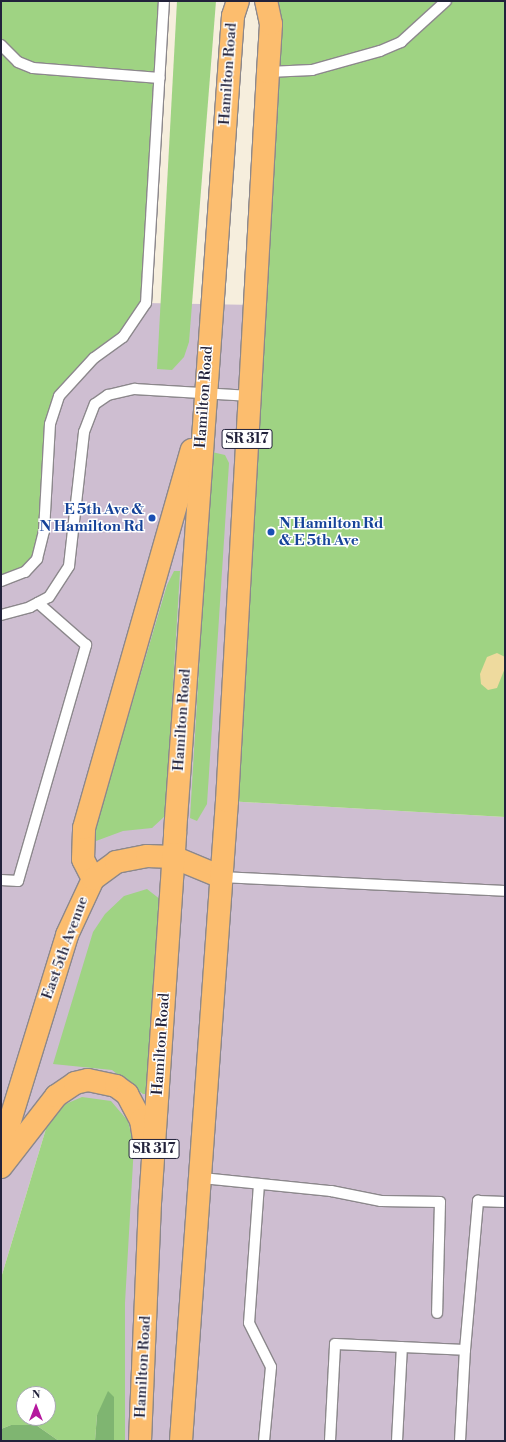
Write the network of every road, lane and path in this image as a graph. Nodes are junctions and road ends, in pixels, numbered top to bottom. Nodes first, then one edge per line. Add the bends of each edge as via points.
1 (164, 1) edge
2 (238, 1) edge
3 (266, 1) edge
4 (446, 1) edge
5 (1, 45) edge
6 (268, 72) junction
7 (160, 78) junction
8 (250, 396) junction
9 (204, 400) junction
10 (1, 581) edge
11 (38, 603) junction
12 (1, 615) edge
13 (173, 857) junction
14 (221, 877) junction
15 (94, 879) junction
16 (1, 880) edge
17 (505, 891) edge
18 (1, 1150) edge
19 (1, 1167) edge
20 (202, 1178) junction
21 (259, 1184) junction
22 (505, 1202) edge
23 (150, 1204) junction
24 (436, 1313) dead end
25 (402, 1347) junction
26 (466, 1350) junction
27 (140, 1441) edge
28 (181, 1441) edge
29 (264, 1441) edge
30 (330, 1441) edge
31 (397, 1441) edge
32 (460, 1441) edge

1 - 7 lane
2 - 9 main road, Hamilton Road / SR 317 via 233,16
3 - 6 main road, SR 317 via 271,24
4 - 6 lane via 401,42 380,51 312,70
5 - 7 lane via 18,62 33,68
6 - 8 main road, SR 317
7 - 10 lane via 146,303 123,337 94,358 59,396 50,424 44,531 37,559 24,572
8 - 9 lane
8 - 14 main road, SR 317
9 - 11 lane via 123,390 95,404 84,432 70,566 56,589
9 - 13 main road, Hamilton Road / SR 317
9 - 15 main road via 84,828 83,859
11 - 12 lane
11 - 16 lane via 86,645 18,881
13 - 14 main road, East 5th Avenue
13 - 15 main road, East 5th Avenue via 126,859
13 - 23 main road, Hamilton Road / SR 317
14 - 17 lane
14 - 20 main road, SR 317
15 - 18 main road, East 5th Avenue via 65,943
19 - 23 main road via 56,1096 75,1083 102,1081 127,1094 142,1120
20 - 21 lane
20 - 28 main road, SR 317
21 - 24 lane via 331,1191 381,1201 440,1202
21 - 29 lane via 249,1323 271,1367
22 - 26 lane via 478,1201
23 - 27 main road, Hamilton Road / SR 317
25 - 26 lane
25 - 30 lane via 335,1344
25 - 31 lane
26 - 32 lane

